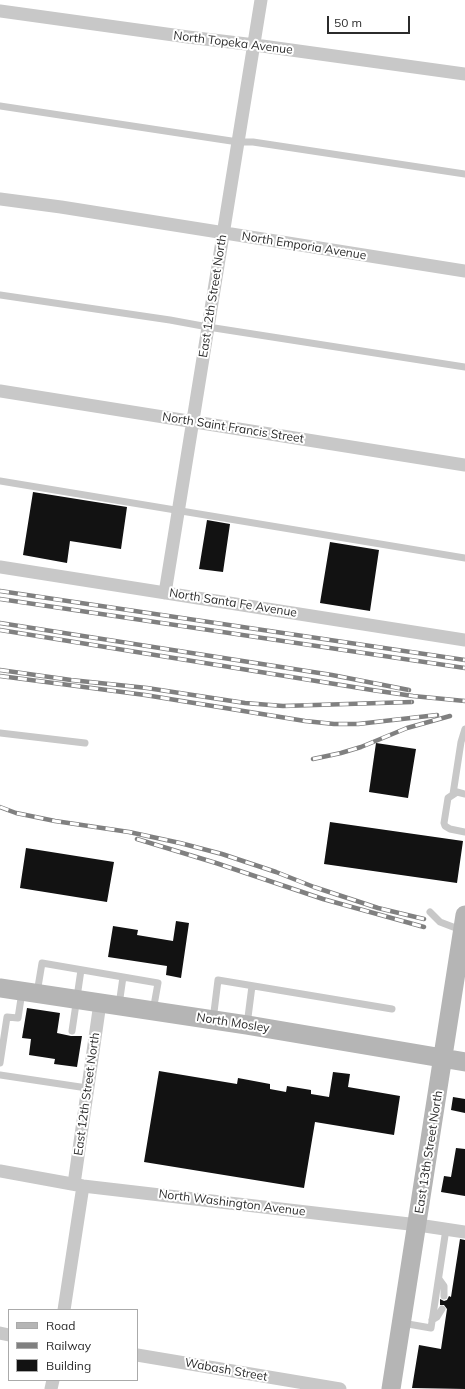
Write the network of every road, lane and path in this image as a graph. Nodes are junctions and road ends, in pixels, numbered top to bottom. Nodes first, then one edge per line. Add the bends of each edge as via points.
1 (261, 0) edge
2 (0, 11) edge
3 (255, 45) junction
4 (465, 74) edge
5 (0, 106) edge
6 (238, 142) junction
7 (465, 174) edge
8 (0, 199) edge
9 (223, 233) junction
10 (465, 272) edge
11 (0, 295) edge
12 (208, 327) junction
13 (465, 368) edge
14 (0, 391) edge
15 (192, 421) junction
16 (465, 464) edge
17 (0, 481) edge
18 (178, 510) junction
19 (465, 558) edge
20 (0, 567) edge
21 (165, 593) junction
22 (465, 640) edge
23 (465, 729) edge
24 (0, 733) edge
25 (85, 743) dead end
26 (453, 794) junction
27 (465, 794) edge
28 (465, 832) edge
29 (430, 912) dead end
30 (464, 926) edge
31 (81, 970) junction
32 (123, 977) junction
33 (252, 986) junction
34 (0, 988) edge
35 (30, 993) junction
36 (77, 1000) junction
37 (100, 1003) junction
38 (119, 1006) junction
39 (392, 1009) dead end
40 (153, 1011) junction
41 (213, 1020) junction
42 (247, 1025) junction
43 (72, 1031) dead end
44 (443, 1058) junction
45 (465, 1062) edge
46 (0, 1063) edge
47 (0, 1075) edge
48 (87, 1088) junction
49 (0, 1171) edge
50 (78, 1185) junction
51 (418, 1225) junction
52 (446, 1229) junction
53 (465, 1232) edge
54 (439, 1279) junction
55 (444, 1296) dead end
56 (64, 1309) edge
57 (442, 1310) dead end
58 (432, 1320) junction
59 (402, 1323) junction
60 (138, 1355) edge
61 (280, 1384) edge
62 (340, 1389) edge
63 (392, 1389) edge

1 - 3 street, East 12th Street North
2 - 3 street, North Topeka Avenue
3 - 4 street, North Topeka Avenue
3 - 6 street, East 12th Street North
5 - 6 lane
6 - 7 lane via 254,142
6 - 9 street, East 12th Street North
8 - 9 street, North Emporia Avenue
9 - 10 street, North Emporia Avenue
9 - 12 street, East 12th Street North
11 - 12 lane
12 - 13 lane
12 - 15 street, East 12th Street North
14 - 15 street, North Saint Francis Street
15 - 16 street, North Saint Francis Street
15 - 18 street, East 12th Street North
17 - 18 lane
18 - 19 lane
18 - 21 street, East 12th Street North
20 - 21 street, North Santa Fe Avenue
21 - 22 street, North Santa Fe Avenue
23 - 26 lane
24 - 25 lane
26 - 27 lane
26 - 28 lane via 448,798 444,822 450,830
29 - 30 lane via 440,922
30 - 44 street, East 13th Street North
31 - 32 lane
31 - 35 lane via 42,964
31 - 36 lane
32 - 38 lane
32 - 40 lane via 158,983
33 - 39 lane
33 - 41 lane via 218,980
33 - 42 lane
34 - 35 street, North Mosley
35 - 36 street, North Mosley
35 - 46 lane via 18,1018 7,1017
36 - 37 street, North Mosley
36 - 43 lane
37 - 38 street, North Mosley
37 - 48 street, East 12th Street North
38 - 40 street, North Mosley
40 - 41 street, North Mosley
41 - 42 street, North Mosley
42 - 44 street, North Mosley
44 - 45 street, North Mosley
44 - 51 street, East 13th Street North
47 - 48 lane
48 - 50 street, East 12th Street North
49 - 50 street, North Washington Avenue
50 - 51 street, North Washington Avenue
50 - 56 street, East 12th Street North
51 - 52 street, North Washington Avenue
51 - 59 street, East 13th Street North
52 - 53 street, North Washington Avenue
52 - 54 lane
54 - 55 lane via 444,1286
54 - 58 lane
57 - 58 lane
58 - 59 lane via 431,1328
59 - 63 street, East 13th Street North
60 - 61 street, Wabash Street
61 - 62 street, Wabash Street

